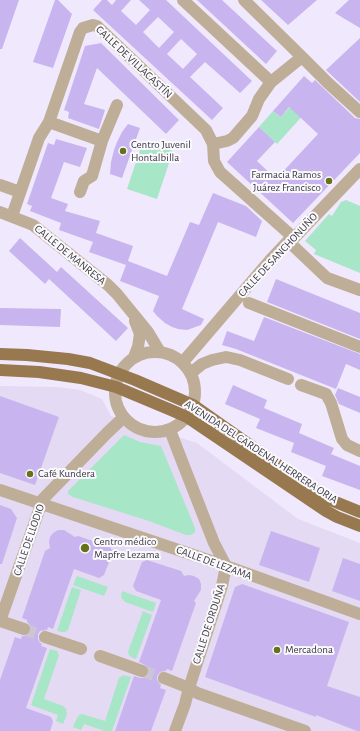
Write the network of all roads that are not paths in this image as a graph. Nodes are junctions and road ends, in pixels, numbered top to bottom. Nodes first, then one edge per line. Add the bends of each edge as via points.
1 (183, 0) edge
2 (244, 0) edge
3 (302, 56) junction
4 (271, 82) junction
5 (117, 106) dead end
6 (360, 112) edge
7 (49, 122) junction
8 (102, 141) junction
9 (213, 144) junction
10 (360, 169) edge
11 (0, 185) edge
12 (20, 192) junction
13 (80, 192) dead end
14 (0, 212) edge
15 (12, 216) junction
16 (291, 240) junction
17 (360, 290) edge
18 (249, 302) dead end
19 (131, 312) junction
20 (360, 347) edge
21 (160, 352) junction
22 (0, 354) edge
23 (134, 357) junction
24 (183, 362) junction
25 (0, 370) edge
26 (120, 373) junction
27 (191, 373) junction
28 (288, 379) dead end
29 (301, 385) dead end
30 (116, 387) junction
31 (193, 405) junction
32 (187, 417) junction
33 (123, 418) junction
34 (170, 430) junction
35 (360, 451) edge
36 (0, 490) edge
37 (41, 504) junction
38 (360, 512) edge
39 (360, 526) edge
40 (226, 566) junction
41 (360, 614) edge
42 (0, 621) edge
43 (24, 630) tunnel mouth
44 (44, 637) tunnel mouth
45 (82, 649) dead end
46 (100, 656) dead end
47 (142, 671) tunnel mouth
48 (164, 678) tunnel mouth
49 (188, 688) junction
50 (175, 731) edge
51 (305, 731) edge

1 - 4 street
2 - 3 street
3 - 4 street
3 - 6 street
4 - 9 street via 259,99 252,116 234,138
5 - 8 street
7 - 8 street
7 - 9 street, CALLE DE VILLACASTÍN via 80,32 93,24 206,130
7 - 12 street, CALLE DE VILLACASTÍN via 39,138
8 - 13 street via 92,176 84,182
9 - 16 street, CALLE DE VILLACASTÍN via 214,161 220,172
10 - 16 street, CALLE DE SANCHONUÑO
11 - 12 street
12 - 15 street, CALLE DE VILLACASTÍN
14 - 15 street, CALLE DE MANRESA
15 - 19 street, CALLE DE MANRESA via 33,224 97,276 117,294
16 - 17 street, CALLE DE VILLACASTÍN via 327,278
16 - 24 street, CALLE DE SANCHONUÑO via 272,258
18 - 20 street
19 - 21 street via 148,332
19 - 23 street via 140,334
21 - 23 street
21 - 24 street
22 - 26 main road, AVENIDA DEL CARDENAL HERRERA ORIA via 68,359
23 - 26 street
24 - 27 street
25 - 30 main road, AVENIDA DEL CARDENAL HERRERA ORIA via 56,374
26 - 30 street
26 - 31 main road, AVENIDA DEL CARDENAL HERRERA ORIA
27 - 28 street via 202,364 226,357
27 - 31 street via 195,397
29 - 35 street via 326,394 342,439 347,445
30 - 32 main road, AVENIDA DEL CARDENAL HERRERA ORIA
30 - 33 street via 114,395
31 - 32 street
31 - 38 main road, AVENIDA DEL CARDENAL HERRERA ORIA via 312,489 328,499
32 - 34 street
32 - 39 main road, AVENIDA DEL CARDENAL HERRERA ORIA via 326,511
33 - 34 street via 131,425 147,432
33 - 37 street, CALLE DE LLODIO via 53,488
34 - 40 street via 214,543
36 - 37 street, CALLE DE LEZAMA
37 - 40 street, CALLE DE LEZAMA
37 - 42 street, CALLE DE LLODIO
40 - 41 street, CALLE DE LEZAMA
40 - 49 street, CALLE DE ORDUÑA via 222,586
42 - 43 street
44 - 45 street
46 - 47 street
48 - 49 street
49 - 50 street, CALLE DE ORDUÑA
49 - 51 street

